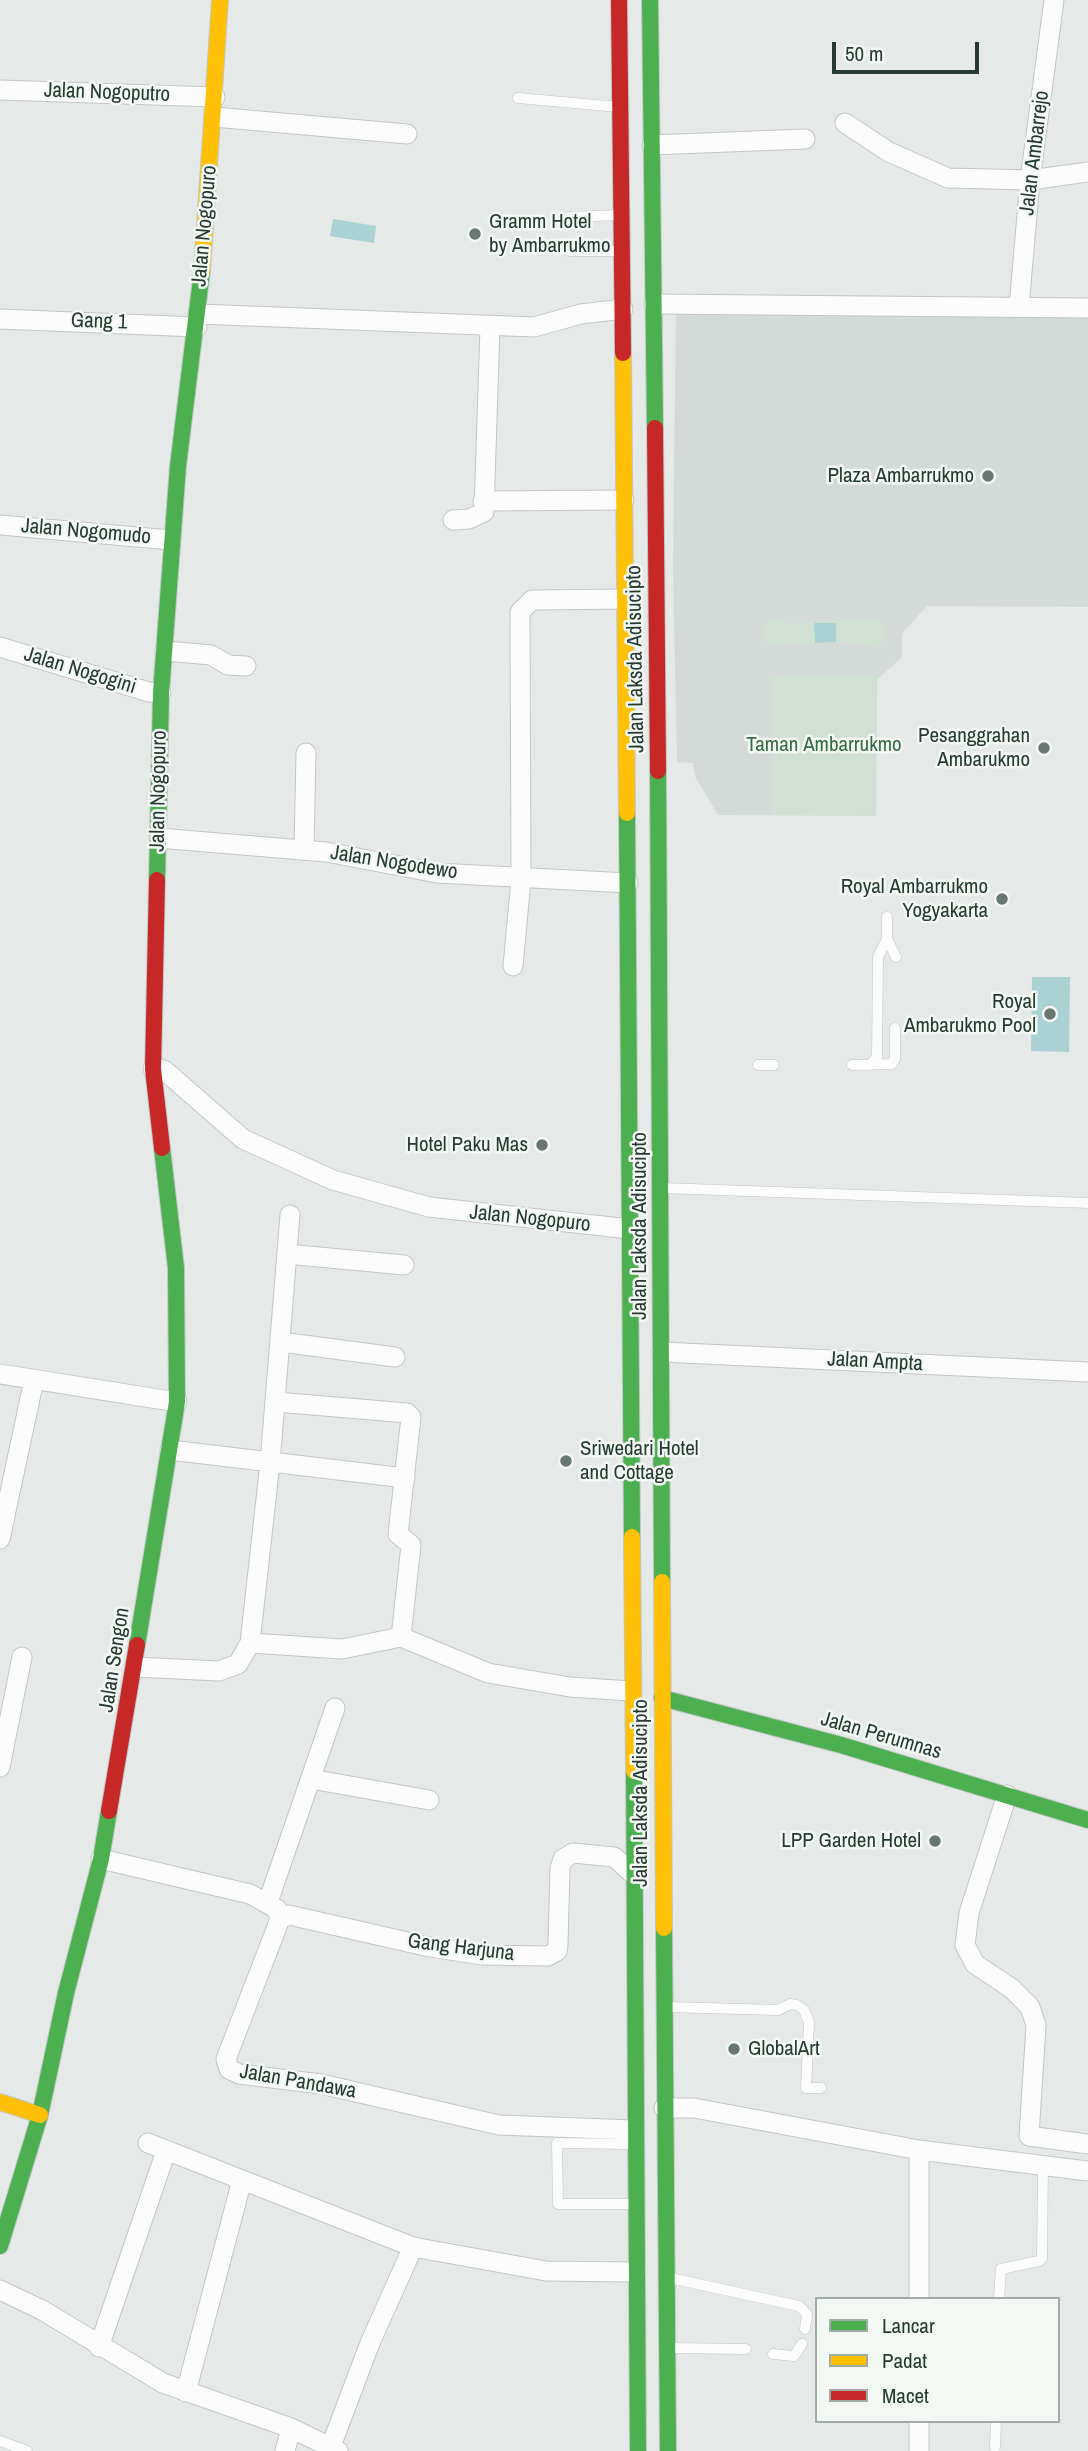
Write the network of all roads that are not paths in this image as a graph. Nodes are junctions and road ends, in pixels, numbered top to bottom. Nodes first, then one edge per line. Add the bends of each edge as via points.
1 (220, 0) edge
2 (618, 0) edge
3 (650, 0) edge
4 (1054, 0) edge
5 (0, 90) edge
6 (215, 97) junction
7 (518, 99) dead end
8 (620, 107) junction
9 (214, 117) junction
10 (845, 123) dead end
11 (407, 134) dead end
12 (805, 139) dead end
13 (652, 145) junction
14 (1088, 172) edge
15 (1030, 180) junction
16 (622, 215) junction
17 (569, 217) dead end
18 (569, 251) dead end
19 (622, 251) junction
20 (654, 304) junction
21 (1019, 307) junction
22 (1088, 307) edge
23 (623, 309) junction
24 (0, 319) edge
25 (198, 321) junction
26 (490, 327) junction
27 (624, 500) junction
28 (484, 501) junction
29 (453, 520) dead end
30 (0, 525) edge
31 (172, 540) junction
32 (625, 599) junction
33 (0, 647) edge
34 (165, 651) junction
35 (246, 666) dead end
36 (161, 693) junction
37 (306, 753) dead end
38 (159, 838) junction
39 (304, 849) junction
40 (520, 880) junction
41 (628, 883) junction
42 (887, 917) dead end
43 (887, 939) junction
44 (896, 957) dead end
45 (513, 966) dead end
46 (895, 1028) dead end
47 (758, 1065) dead end
48 (774, 1065) dead end
49 (852, 1065) dead end
50 (870, 1065) junction
51 (153, 1069) junction
52 (661, 1188) junction
53 (1088, 1203) edge
54 (290, 1215) dead end
55 (630, 1229) junction
56 (287, 1254) junction
57 (404, 1265) dead end
58 (281, 1342) junction
59 (662, 1352) junction
60 (395, 1357) dead end
61 (1088, 1372) edge
62 (0, 1374) edge
63 (34, 1380) junction
64 (177, 1402) junction
65 (276, 1402) junction
66 (170, 1450) junction
67 (270, 1463) junction
68 (405, 1478) junction
69 (0, 1539) edge
70 (401, 1637) junction
71 (250, 1643) junction
72 (22, 1657) dead end
73 (135, 1667) junction
74 (631, 1691) junction
75 (662, 1698) junction
76 (335, 1708) dead end
77 (0, 1767) edge
78 (311, 1779) junction
79 (1007, 1795) junction
80 (429, 1800) dead end
81 (1088, 1819) edge
82 (102, 1859) junction
83 (632, 1873) junction
84 (268, 1902) junction
85 (280, 1919) junction
86 (664, 2007) junction
87 (821, 2088) dead end
88 (0, 2102) edge
89 (664, 2108) junction
90 (40, 2115) junction
91 (634, 2137) junction
92 (1088, 2144) edge
93 (919, 2150) junction
94 (1043, 2166) junction
95 (1088, 2171) edge
96 (242, 2180) junction
97 (635, 2204) junction
98 (0, 2246) edge
99 (413, 2247) junction
100 (636, 2281) junction
101 (666, 2283) junction
102 (0, 2290) edge
103 (919, 2297) edge
104 (999, 2297) edge
105 (667, 2317) junction
106 (636, 2318) junction
107 (805, 2329) dead end
108 (802, 2344) dead end
109 (99, 2347) junction
110 (667, 2348) junction
111 (746, 2349) dead end
112 (773, 2354) dead end
113 (186, 2392) junction
114 (919, 2423) edge
115 (996, 2423) edge
116 (291, 2428) junction
117 (0, 2441) edge
118 (995, 2447) dead end
119 (335, 2449) edge
120 (27, 2451) edge
121 (285, 2451) edge
122 (638, 2451) edge
123 (668, 2451) edge
124 (919, 2451) edge

1 - 6 main road, Jalan Nogopuro
2 - 8 main road, Jalan Laksda Adisucipto
3 - 13 main road, Jalan Laksda Adisucipto
4 - 15 street, Jalan Ambarrejo
5 - 6 street, Jalan Nogoputro
6 - 9 main road, Jalan Nogopuro
7 - 8 lane
8 - 16 main road, Jalan Laksda Adisucipto
9 - 11 street
9 - 25 main road, Jalan Nogopuro
10 - 15 street via 889,152 939,175
12 - 13 street
13 - 20 main road, Jalan Laksda Adisucipto
14 - 15 street
15 - 21 street, Jalan Ambarrejo
16 - 17 lane
16 - 19 main road, Jalan Laksda Adisucipto
18 - 19 lane
19 - 23 main road, Jalan Laksda Adisucipto
20 - 21 street
20 - 52 main road, Jalan Laksda Adisucipto
21 - 22 street
23 - 26 street, Gang 1 via 534,327
23 - 27 main road, Jalan Laksda Adisucipto
24 - 25 street, Gang 1
25 - 26 street, Gang 1
25 - 31 main road, Jalan Nogopuro
26 - 28 street
27 - 28 street
27 - 32 main road, Jalan Laksda Adisucipto
28 - 29 street via 484,512
30 - 31 street, Jalan Nogomudo
31 - 34 main road, Jalan Nogopuro
32 - 40 street via 532,600 520,612
32 - 41 main road, Jalan Laksda Adisucipto
33 - 36 street, Jalan Nogogini
34 - 35 street
34 - 36 main road, Jalan Nogopuro
36 - 38 main road, Jalan Nogopuro
37 - 39 street
38 - 39 street, Jalan Nogodewo
38 - 51 main road, Jalan Nogopuro
39 - 40 street, Jalan Nogodewo via 437,873
40 - 41 street, Jalan Nogodewo
40 - 45 street
41 - 55 main road, Jalan Laksda Adisucipto
42 - 43 lane
43 - 44 lane
43 - 50 lane via 878,957 877,1056
46 - 50 lane via 894,1062
47 - 48 lane
49 - 50 lane
51 - 55 street, Jalan Nogopuro via 164,1070 243,1139 333,1180 429,1207
51 - 64 main road, Jalan Sengon via 176,1268
52 - 53 lane
52 - 59 main road, Jalan Laksda Adisucipto
54 - 56 street
55 - 74 main road, Jalan Laksda Adisucipto
56 - 57 street
56 - 58 street
58 - 60 street
58 - 65 street
59 - 61 street, Jalan Ampta
59 - 75 main road, Jalan Laksda Adisucipto
62 - 63 street
63 - 64 street
63 - 69 street
64 - 66 main road, Jalan Sengon
65 - 67 street
65 - 68 street via 407,1413 412,1423
66 - 67 street
66 - 73 main road, Jalan Sengon
67 - 68 street
67 - 71 street
68 - 70 street via 398,1534 411,1545
70 - 71 street via 342,1649
70 - 74 street via 488,1673 570,1687
71 - 73 street via 238,1664 219,1671
72 - 77 street
73 - 82 main road, Jalan Sengon
74 - 83 main road, Jalan Laksda Adisucipto
75 - 79 main road, Jalan Perumnas
75 - 86 main road, Jalan Laksda Adisucipto
76 - 78 street
78 - 80 street
78 - 84 street
79 - 81 main road, Jalan Perumnas
79 - 92 street via 969,1913 965,1945 975,1964 1011,1987 1030,2007 1036,2025 1029,2136
82 - 84 street via 167,1872
82 - 90 main road, Jalan Sengon
83 - 85 street, Gang Harjuna via 614,1857 573,1853 563,1859 558,1945 548,1956 482,1955 289,1915
83 - 91 main road, Jalan Laksda Adisucipto
84 - 85 street
85 - 91 street, Jalan Pandawa via 226,2059 229,2069 321,2084 499,2125
86 - 87 lane via 778,2010 797,2005 809,2022 806,2088
86 - 89 main road, Jalan Laksda Adisucipto
88 - 90 main road
89 - 93 street via 694,2108
89 - 101 main road, Jalan Laksda Adisucipto
90 - 98 main road, Jalan Sengon
91 - 97 main road, Jalan Laksda Adisucipto
91 - 97 lane via 558,2143 558,2204
93 - 94 street
93 - 103 street
94 - 95 street
94 - 104 lane via 1042,2258 1001,2269
96 - 99 street
96 - 109 street via 157,2147
96 - 113 street
97 - 100 main road, Jalan Laksda Adisucipto
99 - 100 street via 546,2271
99 - 119 street via 370,2343
100 - 101 main road
100 - 106 main road, Jalan Laksda Adisucipto
101 - 105 main road, Jalan Laksda Adisucipto
101 - 107 lane via 799,2306 807,2314
102 - 109 street
105 - 106 main road
105 - 110 main road, Jalan Laksda Adisucipto
106 - 122 main road, Jalan Laksda Adisucipto
108 - 112 lane via 794,2356
109 - 113 street
110 - 111 lane
110 - 123 main road, Jalan Laksda Adisucipto
113 - 116 street
114 - 124 street
115 - 118 lane
116 - 119 street
116 - 121 street
117 - 120 lane

